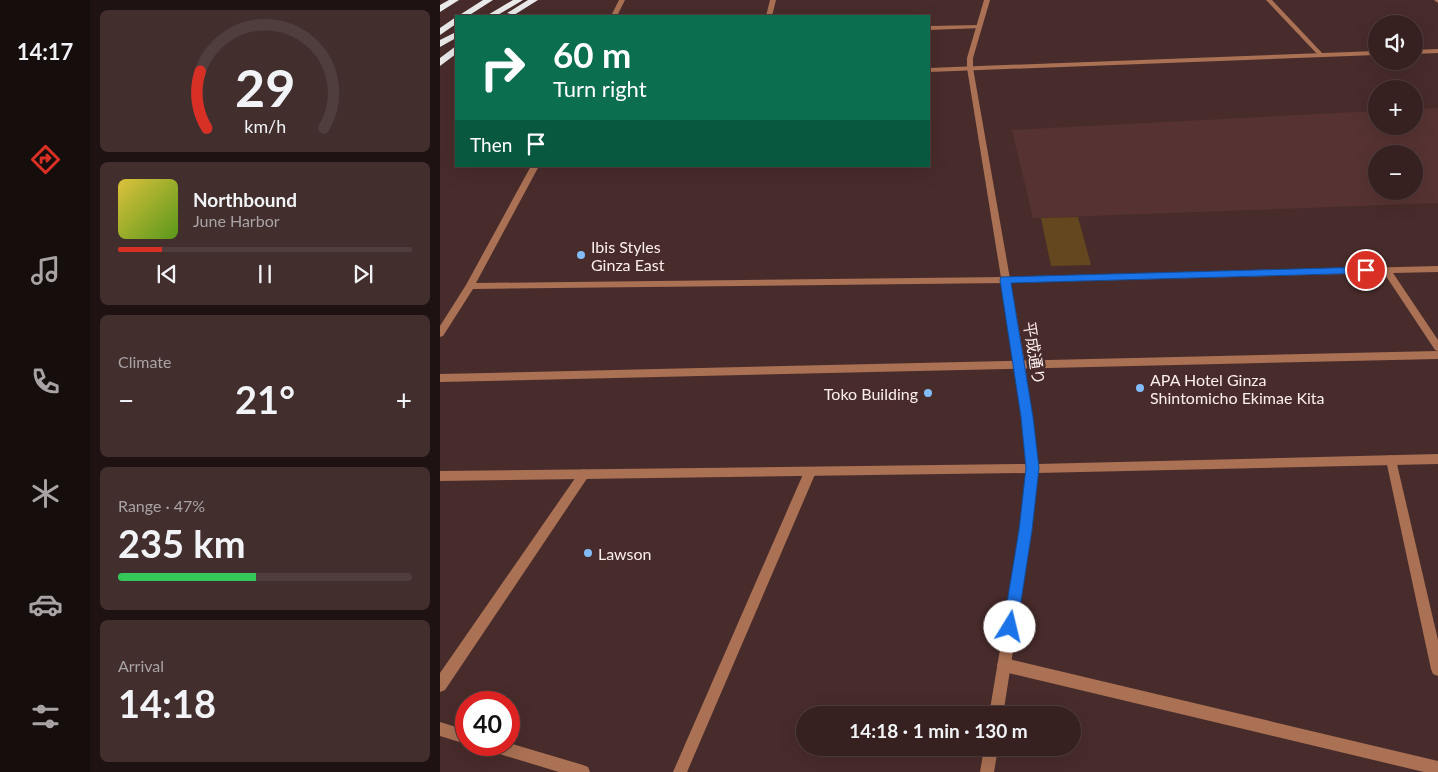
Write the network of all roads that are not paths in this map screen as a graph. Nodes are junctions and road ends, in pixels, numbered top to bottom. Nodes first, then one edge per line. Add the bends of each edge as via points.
1 (455, 0) edge
2 (489, 0) edge
3 (519, 0) edge
4 (534, 0) edge
5 (622, 0) edge
6 (774, 0) edge
7 (987, 0) edge
8 (1270, 0) edge
9 (440, 9) edge
10 (464, 15) edge
11 (492, 15) edge
12 (507, 15) edge
13 (614, 15) edge
14 (769, 15) edge
15 (455, 21) edge
16 (979, 27) junction
17 (930, 28) edge
18 (440, 32) edge
19 (455, 36) edge
20 (440, 44) edge
21 (455, 50) edge
22 (1438, 51) edge
23 (1423, 52) edge
24 (1368, 53) edge
25 (1321, 55) junction
26 (440, 63) edge
27 (970, 68) junction
28 (930, 70) edge
29 (534, 167) edge
30 (1438, 268) edge
31 (1386, 270) junction
32 (1005, 280) junction
33 (470, 286) junction
34 (440, 334) edge
35 (1438, 346) edge
36 (1438, 355) edge
37 (1020, 364) junction
38 (440, 378) edge
39 (1438, 459) edge
40 (1391, 460) junction
41 (1032, 468) junction
42 (810, 472) junction
43 (584, 474) junction
44 (440, 476) edge
45 (1004, 665) junction
46 (1438, 669) edge
47 (440, 685) edge
48 (997, 706) edge
49 (440, 729) edge
50 (455, 734) edge
51 (520, 753) edge
52 (990, 756) edge
53 (1438, 768) edge
54 (583, 772) edge
55 (680, 772) edge
56 (987, 772) edge

1 - 9 highway
2 - 10 highway
3 - 11 highway
4 - 12 highway
5 - 13 street
6 - 14 street
7 - 16 street, 平成通り
8 - 25 street
15 - 18 highway
16 - 17 street
16 - 27 street, 平成通り
19 - 20 highway
21 - 26 highway
22 - 23 street
24 - 25 street
25 - 27 street
27 - 28 street
27 - 32 street, 平成通り
29 - 33 street
30 - 31 street
31 - 32 street
31 - 35 street
32 - 33 street
32 - 37 street, 平成通り
33 - 34 street
36 - 37 street
37 - 38 street
37 - 41 street, 平成通り
39 - 40 street
40 - 41 street
40 - 46 street
41 - 42 street
41 - 45 street, 平成通り via 1026,530
42 - 43 street
42 - 55 street
43 - 44 street
43 - 47 street
45 - 48 street, 平成通り
45 - 53 street
49 - 50 street
51 - 54 street
52 - 56 street

